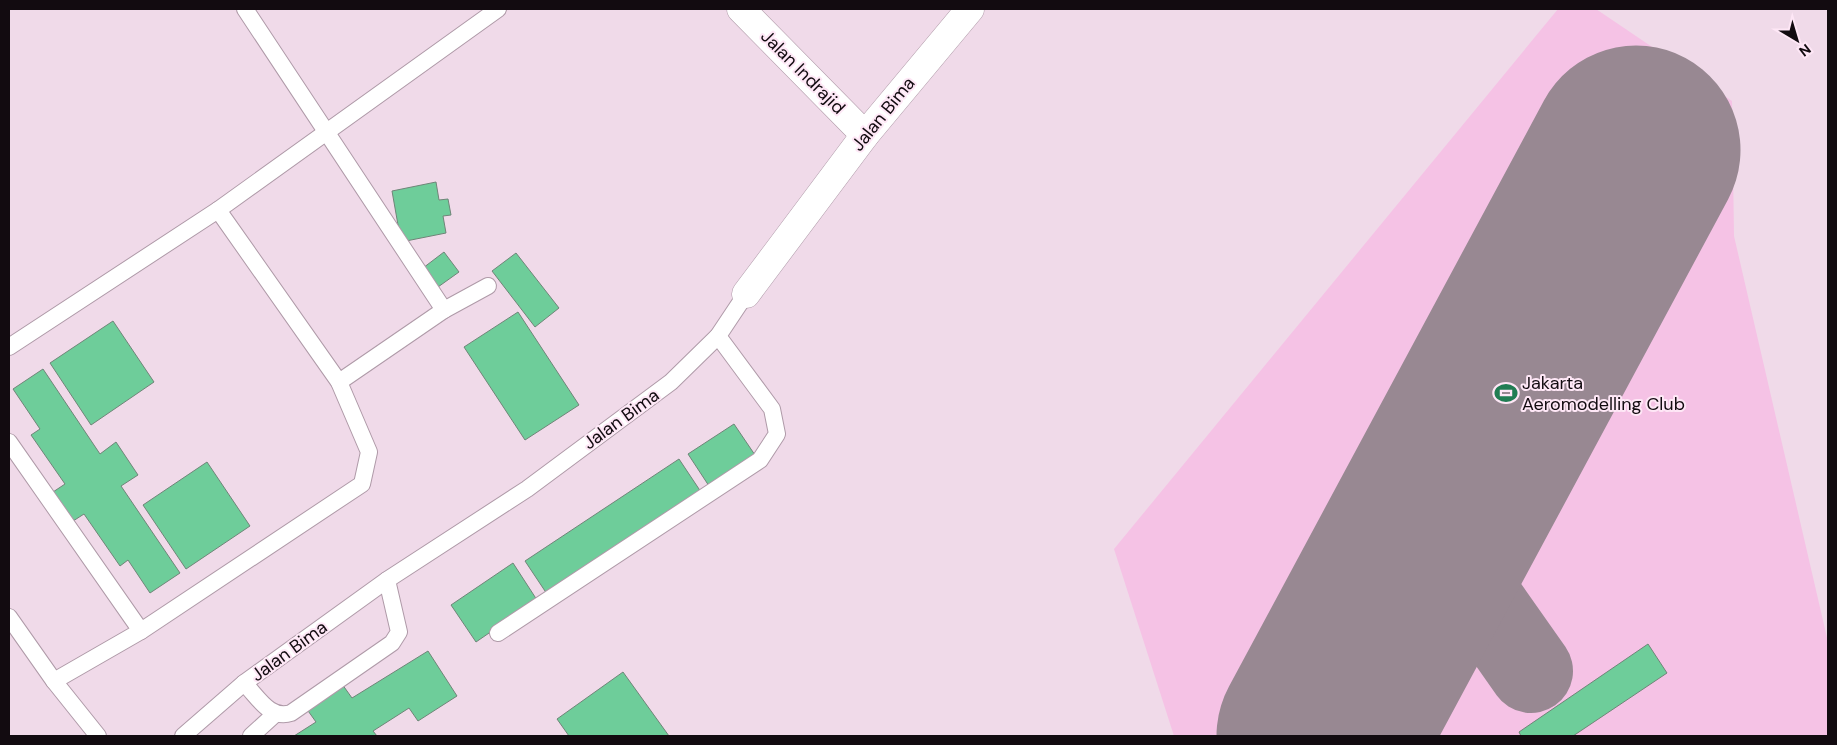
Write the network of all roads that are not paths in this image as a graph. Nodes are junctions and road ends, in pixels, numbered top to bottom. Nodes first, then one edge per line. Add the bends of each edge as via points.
1 (245, 9) edge
2 (498, 9) edge
3 (740, 9) edge
4 (970, 9) edge
5 (324, 132) junction
6 (865, 135) junction
7 (218, 210) junction
8 (488, 286) dead end
9 (746, 294) joint
10 (444, 310) junction
11 (718, 336) junction
12 (9, 347) edge
13 (339, 382) junction
14 (9, 442) edge
15 (387, 580) junction
16 (9, 617) edge
17 (141, 631) junction
18 (498, 633) dead end
19 (54, 681) junction
20 (244, 683) junction
21 (274, 715) junction
22 (98, 736) edge
23 (183, 736) edge
24 (251, 736) edge

1 - 5 lane
2 - 5 lane
3 - 6 street, Jalan Indrajid
4 - 6 street, Jalan Bima
5 - 7 lane
5 - 10 lane
6 - 9 street, Jalan Bima
7 - 12 lane
7 - 13 lane
8 - 10 lane
9 - 11 lane, Jalan Bima
10 - 13 lane
11 - 15 lane, Jalan Bima via 672,382 526,489
11 - 18 lane via 772,409 778,434 760,460
13 - 17 lane via 369,452 362,484
14 - 17 lane
15 - 20 lane, Jalan Bima
15 - 21 lane via 399,632 392,643 291,713
16 - 19 lane
17 - 19 lane
19 - 22 lane
20 - 21 lane
20 - 23 lane, Jalan Bima
21 - 24 lane

